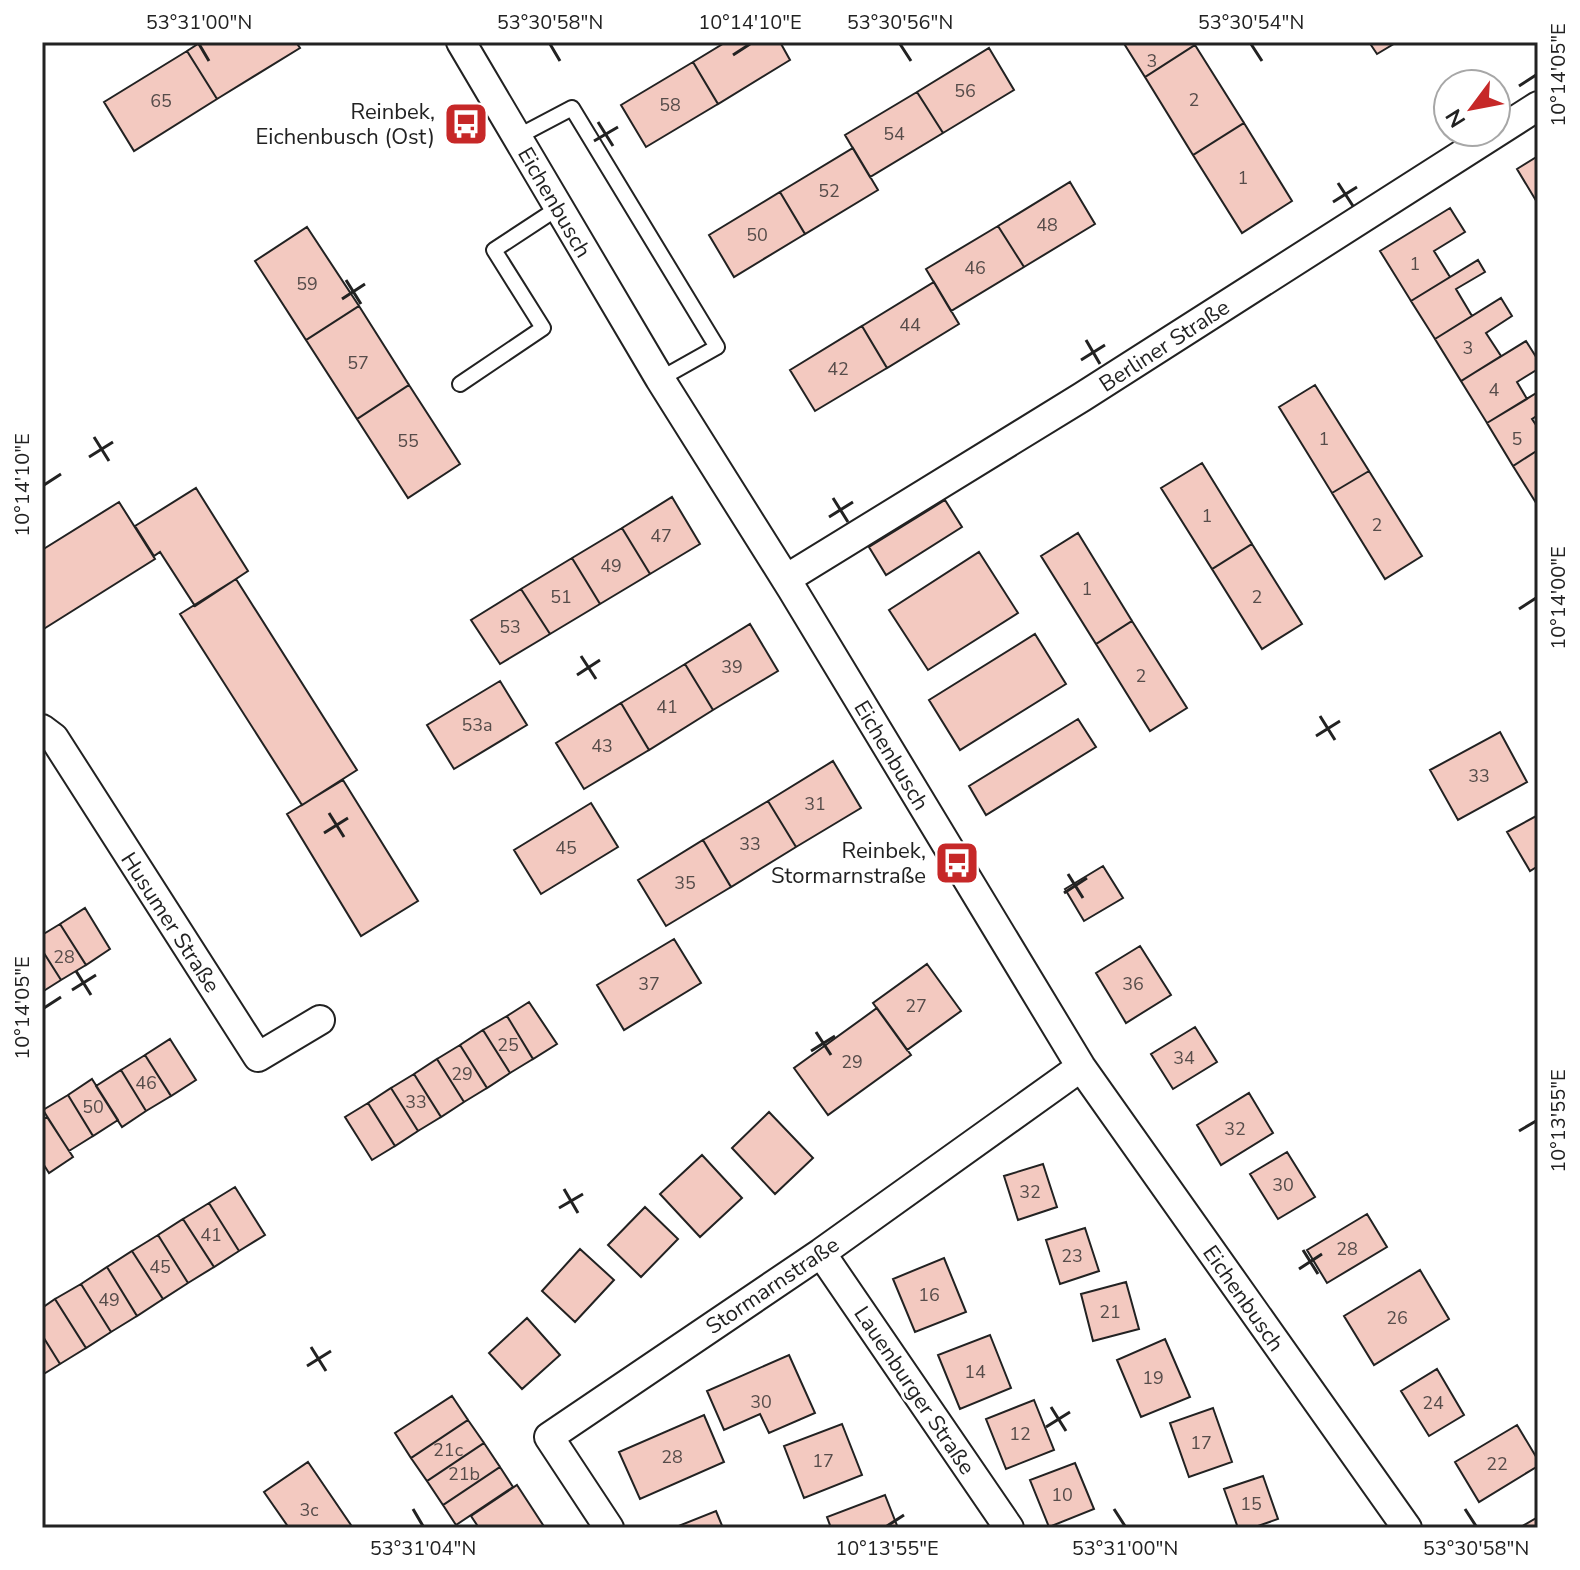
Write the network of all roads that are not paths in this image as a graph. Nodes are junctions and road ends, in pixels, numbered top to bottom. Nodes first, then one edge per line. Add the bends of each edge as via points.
1 (461, 42) edge
2 (1538, 106) edge
3 (517, 137) junction
4 (558, 208) junction
5 (660, 379) junction
6 (460, 384) dead end
7 (786, 579) junction
8 (42, 729) edge
9 (320, 1020) dead end
10 (1081, 1067) junction
11 (821, 1253) junction
12 (609, 1528) edge
13 (1009, 1528) edge
14 (1407, 1528) edge

1 - 3 street, Eichenbusch
2 - 7 street, Berliner Straße
3 - 4 street, Eichenbusch
3 - 5 lane via 572,108 717,347
4 - 5 street, Eichenbusch
4 - 6 lane via 494,250 543,328
5 - 7 street, Eichenbusch
7 - 10 street, Eichenbusch
8 - 9 street, Husumer Straße via 54,738 258,1057
10 - 11 street, Stormarnstraße
10 - 14 street, Eichenbusch
11 - 12 street, Stormarnstraße via 549,1437
11 - 13 street, Lauenburger Straße

